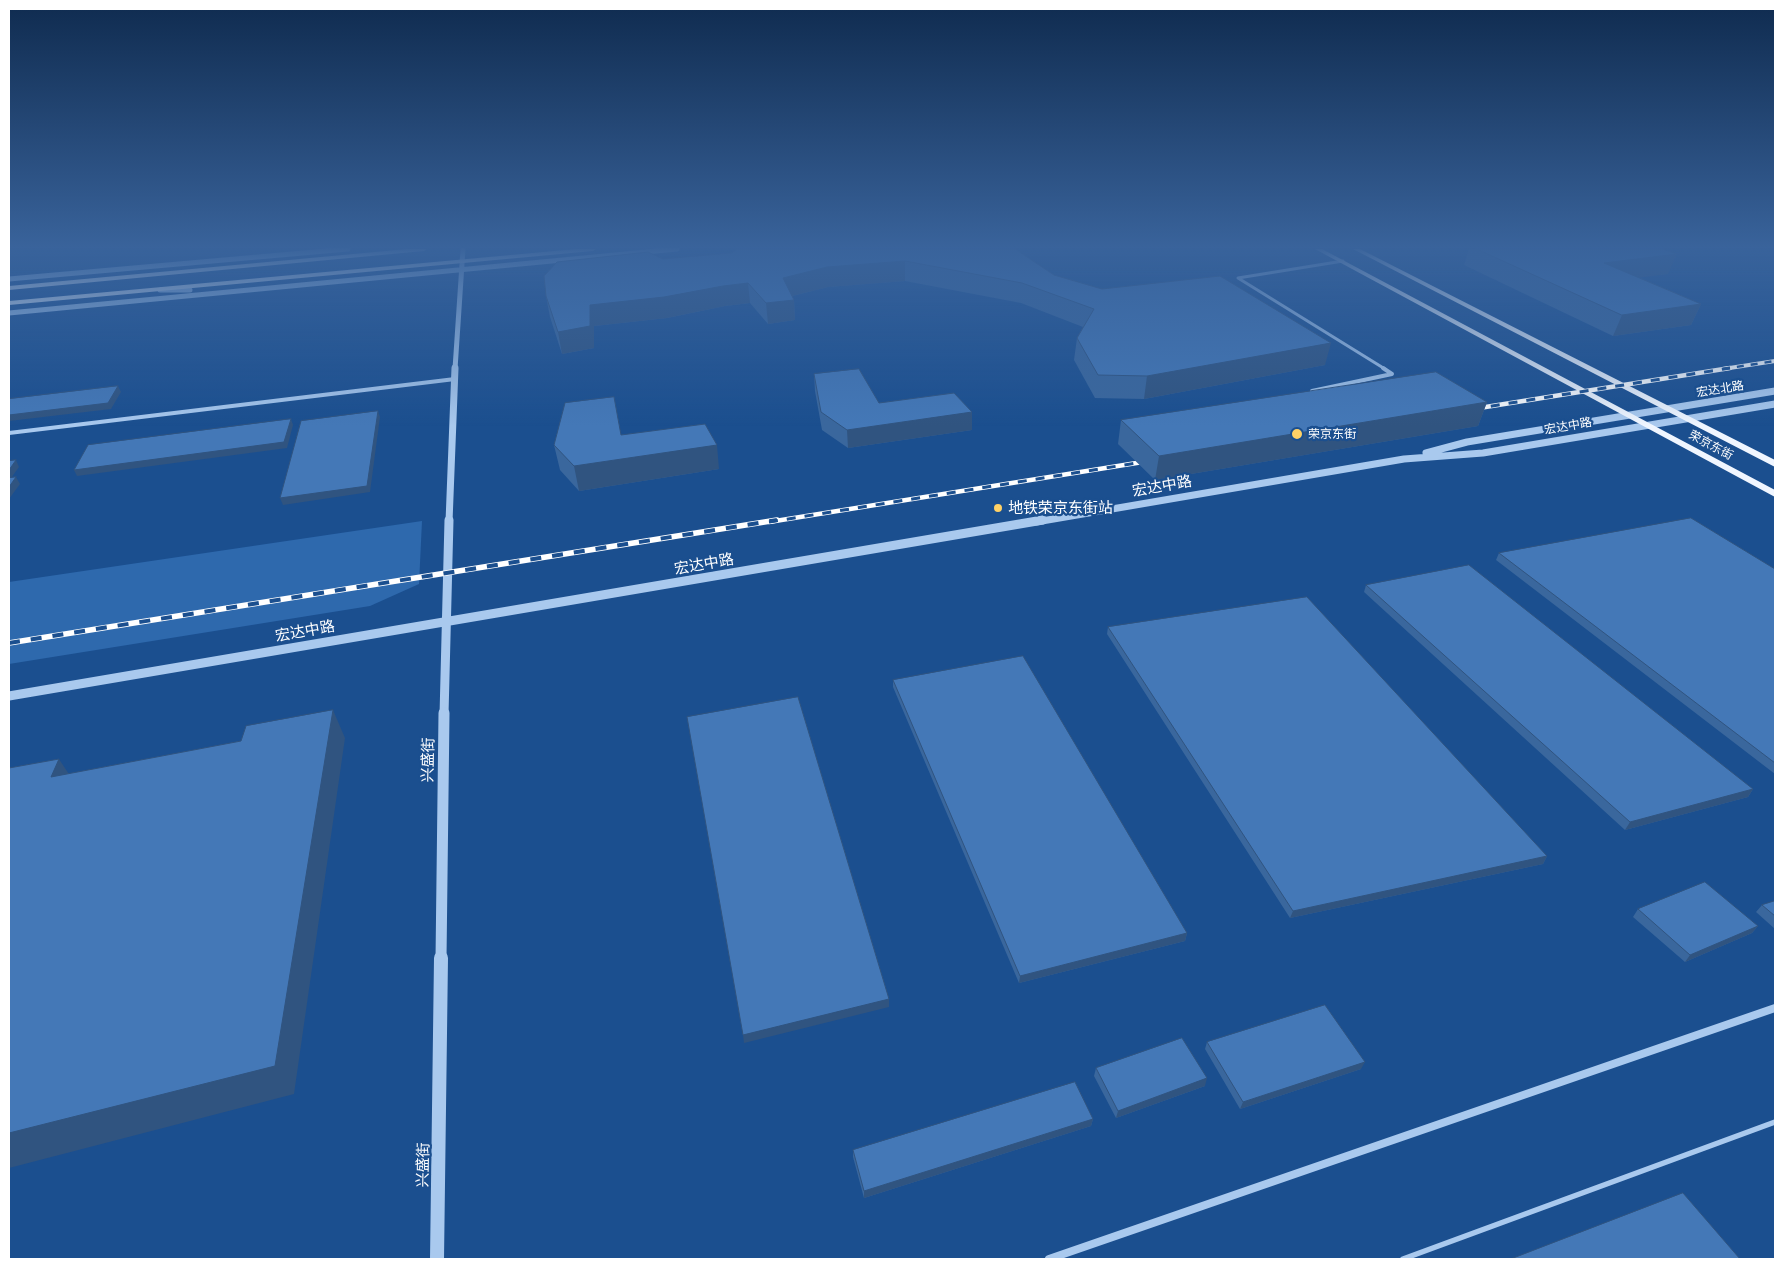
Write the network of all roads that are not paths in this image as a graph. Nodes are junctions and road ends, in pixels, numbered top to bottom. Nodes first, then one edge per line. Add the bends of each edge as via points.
1 (59, 308) edge
2 (458, 308) edge
3 (1286, 308) edge
4 (1430, 308) edge
5 (1473, 308) edge
6 (9, 313) edge
7 (455, 379) junction
8 (1312, 391) edge
9 (1775, 392) edge
10 (1775, 404) edge
11 (1668, 409) junction
12 (1629, 416) junction
13 (1686, 419) junction
14 (1647, 425) junction
15 (9, 433) edge
16 (1404, 459) junction
17 (1775, 464) edge
18 (1775, 494) edge
19 (445, 622) junction
20 (9, 696) edge
21 (1775, 1008) edge
22 (1775, 1122) edge
23 (437, 1259) edge
24 (1049, 1259) edge
25 (1403, 1259) edge

1 - 6 street
2 - 7 street, 兴盛街
3 - 8 street via 1392,374
4 - 12 main road, 荣京东街
5 - 11 main road, 荣京东街
7 - 15 street
7 - 19 street, 兴盛街
9 - 11 street, 宏达北路
10 - 13 street, 宏达北路
11 - 12 street, 宏达北路
11 - 13 main road, 荣京东街
12 - 14 main road, 荣京东街
12 - 16 street, 宏达中路 via 1467,442
13 - 14 street, 宏达北路
13 - 17 main road, 荣京东街
14 - 16 street, 宏达中路 via 1482,453
14 - 18 main road, 荣京东街
16 - 19 street, 宏达中路
19 - 20 street, 宏达中路
19 - 23 street, 兴盛街
21 - 24 street
22 - 25 lane

